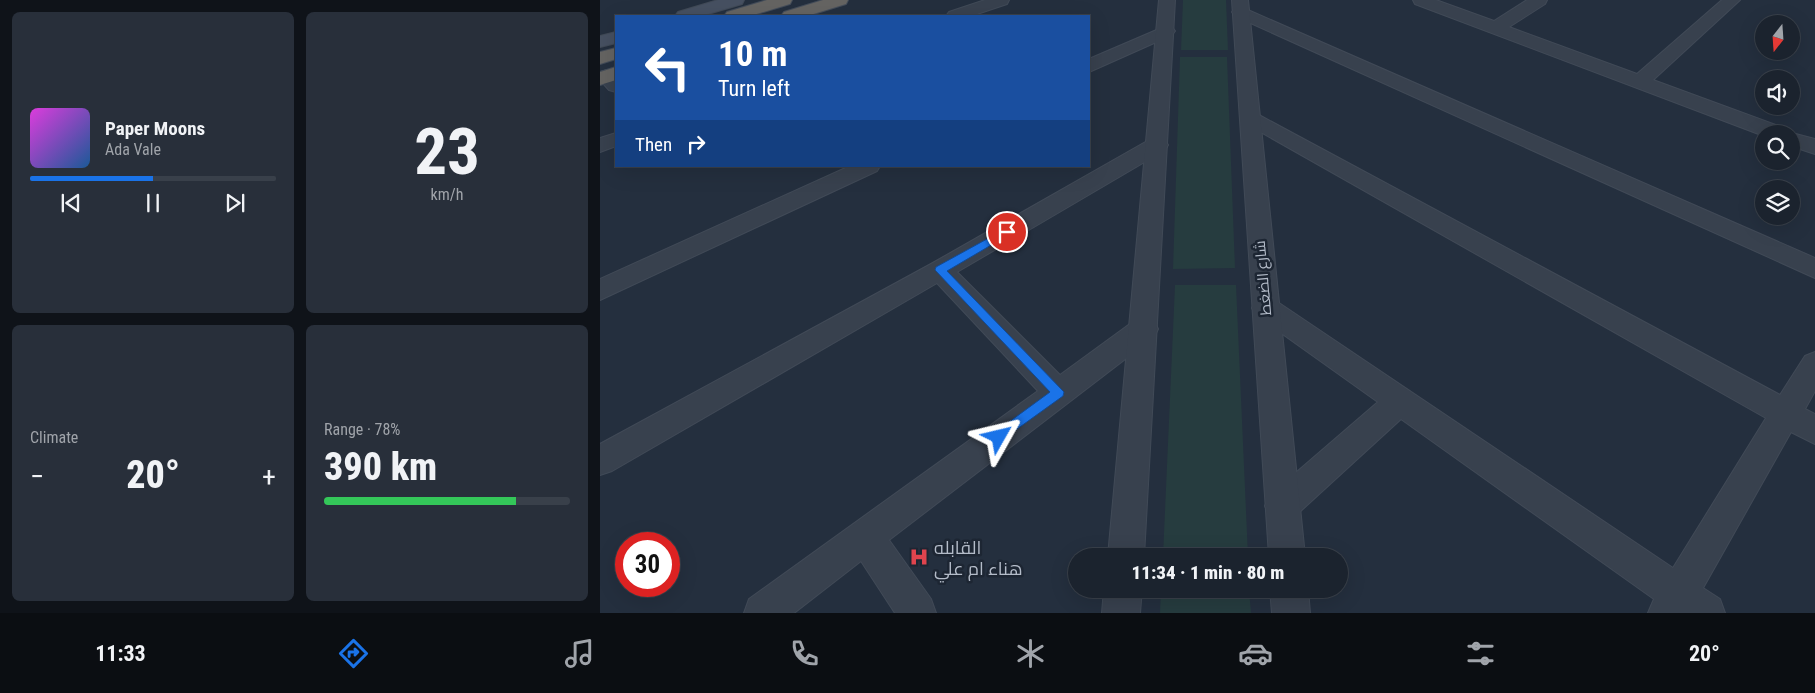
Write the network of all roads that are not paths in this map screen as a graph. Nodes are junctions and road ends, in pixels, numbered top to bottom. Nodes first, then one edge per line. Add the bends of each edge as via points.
1 (736, 0) edge
2 (784, 0) edge
3 (840, 0) edge
4 (1000, 0) edge
5 (1167, 0) edge
6 (1420, 0) edge
7 (1539, 0) edge
8 (1732, 0) edge
9 (1240, 6) edge
10 (687, 15) edge
11 (736, 15) edge
12 (793, 15) edge
13 (959, 15) edge
14 (1495, 28) junction
15 (1166, 31) junction
16 (615, 37) edge
17 (600, 42) edge
18 (615, 56) edge
19 (1090, 66) edge
20 (608, 75) edge
21 (1639, 82) junction
22 (1250, 118) junction
23 (1755, 125) edge
24 (615, 139) edge
25 (1800, 141) edge
26 (600, 144) edge
27 (1156, 145) junction
28 (1815, 146) edge
29 (867, 167) edge
30 (1815, 269) edge
31 (940, 270) junction
32 (600, 290) edge
33 (1266, 308) junction
34 (1144, 328) junction
35 (1815, 364) edge
36 (1058, 392) junction
37 (1400, 401) junction
38 (1786, 414) junction
39 (1815, 430) edge
40 (600, 461) edge
41 (1282, 506) junction
42 (865, 536) junction
43 (1127, 548) edge
44 (1286, 548) edge
45 (1122, 598) edge
46 (1290, 598) edge
47 (1673, 603) edge
48 (763, 613) edge
49 (917, 613) edge
50 (1121, 613) edge
51 (1291, 613) edge
52 (1706, 613) edge

1 - 10 main road
2 - 11 highway
3 - 12 highway
4 - 13 street
5 - 15 street
6 - 14 street
7 - 14 street
8 - 21 street
9 - 22 street, شارع الضغط
9 - 30 street
14 - 21 street
15 - 19 street
15 - 27 street
16 - 17 main road
18 - 20 highway
21 - 23 street
22 - 33 street, شارع الضغط
22 - 38 street
24 - 26 street
25 - 28 street
27 - 31 street
27 - 34 street
29 - 32 street
31 - 36 street
31 - 40 street
33 - 37 street
33 - 41 street, شارع الضغط
34 - 36 street
34 - 43 street
35 - 38 street
36 - 42 street
37 - 41 street
37 - 47 street
38 - 39 street
38 - 47 street
41 - 44 street, شارع الضغط
42 - 48 street
42 - 49 street
45 - 50 street
46 - 51 street
47 - 52 street

